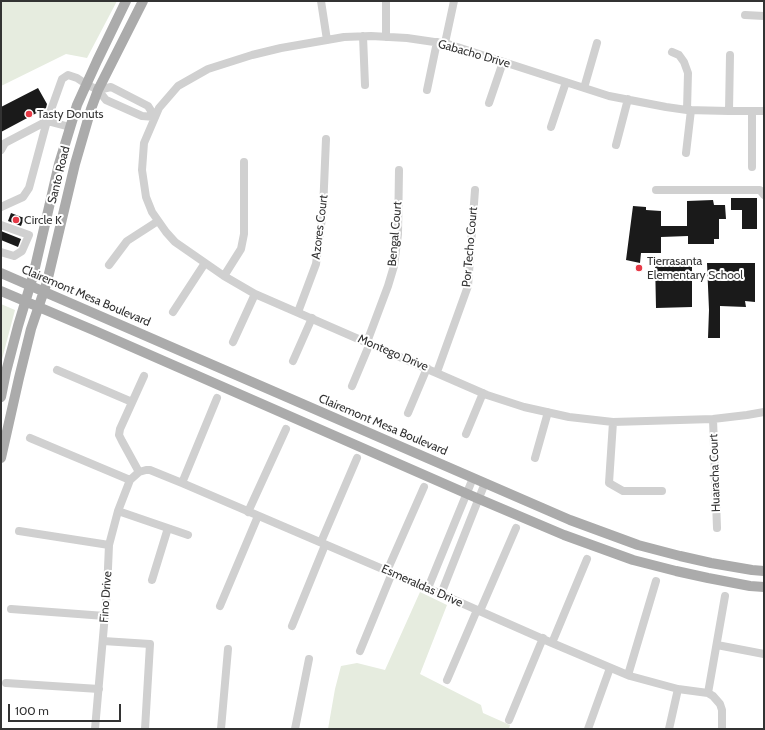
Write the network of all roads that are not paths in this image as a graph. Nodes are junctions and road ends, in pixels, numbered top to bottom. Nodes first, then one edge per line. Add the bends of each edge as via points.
1 (126, 1) edge
2 (143, 1) edge
3 (320, 1) edge
4 (386, 1) edge
5 (454, 1) edge
6 (745, 15) dead end
7 (764, 16) edge
8 (363, 36) junction
9 (386, 37) junction
10 (327, 40) junction
11 (441, 43) junction
12 (597, 43) dead end
13 (672, 52) dead end
14 (730, 55) dead end
15 (503, 62) junction
16 (566, 82) junction
17 (86, 84) junction
18 (365, 85) dead end
19 (584, 88) junction
20 (98, 90) junction
21 (428, 90) dead end
22 (628, 99) junction
23 (489, 103) dead end
24 (689, 110) junction
25 (730, 111) junction
26 (752, 111) junction
27 (764, 111) edge
28 (155, 117) junction
29 (47, 121) junction
30 (70, 127) junction
31 (551, 128) dead end
32 (326, 139) dead end
33 (616, 145) dead end
34 (1, 150) edge
35 (686, 153) dead end
36 (244, 162) dead end
37 (752, 167) dead end
38 (400, 170) dead end
39 (475, 190) dead end
40 (656, 190) dead end
41 (764, 195) edge
42 (1, 207) edge
43 (158, 221) junction
44 (1, 224) edge
45 (29, 235) junction
46 (41, 239) junction
47 (1, 252) edge
48 (205, 263) junction
49 (108, 265) dead end
50 (1, 273) edge
51 (224, 276) junction
52 (30, 286) junction
53 (1, 291) edge
54 (43, 292) junction
55 (255, 294) junction
56 (25, 302) junction
57 (39, 308) junction
58 (173, 312) dead end
59 (298, 312) junction
60 (312, 318) junction
61 (232, 342) dead end
62 (369, 343) junction
63 (293, 361) dead end
64 (427, 368) junction
65 (57, 370) dead end
66 (437, 372) junction
67 (144, 376) dead end
68 (352, 386) dead end
69 (483, 393) junction
70 (1, 397) edge
71 (217, 398) dead end
72 (132, 402) junction
73 (548, 412) junction
74 (764, 412) edge
75 (408, 413) dead end
76 (713, 419) junction
77 (613, 422) junction
78 (286, 429) dead end
79 (466, 434) dead end
80 (30, 438) dead end
81 (1, 458) edge
82 (357, 458) dead end
83 (535, 458) dead end
84 (139, 472) junction
85 (473, 478) junction
86 (130, 480) junction
87 (182, 483) junction
88 (485, 483) junction
89 (424, 487) dead end
90 (662, 491) dead end
91 (466, 494) junction
92 (479, 499) junction
93 (118, 511) junction
94 (248, 512) junction
95 (258, 516) junction
96 (168, 528) junction
97 (516, 528) dead end
98 (717, 528) dead end
99 (18, 531) dead end
100 (188, 535) dead end
101 (323, 544) junction
102 (109, 545) junction
103 (587, 559) dead end
104 (764, 571) edge
105 (390, 572) junction
106 (152, 580) dead end
107 (656, 581) dead end
108 (764, 587) edge
109 (428, 588) junction
110 (441, 594) junction
111 (725, 596) dead end
112 (220, 606) dead end
113 (11, 609) dead end
114 (478, 611) junction
115 (105, 616) junction
116 (292, 626) dead end
117 (543, 638) junction
118 (103, 641) junction
119 (552, 643) junction
120 (717, 645) junction
121 (228, 650) dead end
122 (360, 651) dead end
123 (764, 654) edge
124 (309, 659) dead end
125 (610, 668) junction
126 (628, 675) junction
127 (447, 680) dead end
128 (6, 683) dead end
129 (99, 689) junction
130 (678, 689) junction
131 (708, 693) junction
132 (509, 720) dead end
133 (95, 729) edge
134 (145, 729) edge
135 (221, 729) edge
136 (295, 729) edge
137 (588, 729) edge
138 (669, 729) edge
139 (722, 729) edge

1 - 17 main road, Santo Road
2 - 20 main road, Santo Road
3 - 10 street
4 - 9 street
5 - 11 street
6 - 7 street
8 - 9 street, Gabacho Drive
8 - 10 street, Gabacho Drive
8 - 18 street
9 - 11 street, Gabacho Drive
10 - 28 street, Gabacho Drive via 252,55 208,69 178,86 159,108
11 - 15 street, Gabacho Drive
11 - 21 street
12 - 19 street
13 - 24 street via 679,55 688,73
14 - 25 street
15 - 16 street, Gabacho Drive
15 - 23 street
16 - 19 street, Gabacho Drive
16 - 31 street
17 - 20 street
17 - 29 street via 68,74 62,79
17 - 30 main road, Santo Road
19 - 22 street, Gabacho Drive
20 - 28 street via 106,100 142,116
20 - 28 street via 111,87 148,106
20 - 54 main road, Santo Road via 75,164
22 - 24 street, Gabacho Drive
22 - 33 street
24 - 25 street, Gabacho Drive
24 - 35 street
25 - 26 street, Gabacho Drive
26 - 27 street, Gabacho Drive
26 - 37 street
28 - 43 street, Montego Drive via 144,143 142,170 146,197
29 - 30 street
29 - 34 street via 5,143
29 - 42 street via 29,188 22,196
30 - 46 main road, Santo Road
32 - 59 street, Azores Court via 323,210 316,264
36 - 51 street via 244,234 241,249
38 - 62 street, Bengal Court via 394,266
39 - 66 street, Por Techo Court via 468,286
40 - 41 street via 760,190
43 - 48 street, Montego Drive via 174,242
43 - 49 street via 127,241
44 - 45 street
45 - 46 street
45 - 47 street via 22,251 14,256
46 - 52 main road, Santo Road
48 - 51 street, Montego Drive
48 - 58 street
50 - 52 main road, Clairemont Mesa Boulevard
51 - 55 street, Montego Drive
52 - 54 main road, Clairemont Mesa Boulevard
52 - 56 main road, Santo Road
53 - 56 main road
54 - 57 main road, Santo Road
54 - 85 main road, Clairemont Mesa Boulevard
55 - 59 street, Montego Drive
55 - 61 street
56 - 57 main road
56 - 70 main road, Santo Road
57 - 81 main road, Santo Road via 29,336
57 - 91 main road
59 - 60 street, Montego Drive
60 - 62 street, Montego Drive
60 - 63 street
62 - 64 street, Montego Drive
62 - 68 street, Bengal Court
64 - 66 street, Montego Drive
64 - 75 street
65 - 72 street
66 - 69 street, Montego Drive
67 - 72 street
69 - 73 street, Montego Drive
69 - 79 street
71 - 87 street
72 - 84 street via 119,435
73 - 77 street, Montego Drive
73 - 83 street
74 - 76 street, Montego Drive
76 - 77 street, Montego Drive
76 - 98 street, Huaracha Court
77 - 90 street via 609,483 623,491
78 - 94 street
80 - 86 street
82 - 101 street
84 - 86 street, Fino Drive
84 - 87 street, Esmeraldas Drive via 150,470
85 - 88 main road, Clairemont Mesa Boulevard
85 - 91 street
86 - 93 street, Fino Drive
87 - 94 street, Esmeraldas Drive
88 - 92 street
88 - 104 main road, Clairemont Mesa Boulevard via 570,520 638,545 711,563
89 - 105 street
91 - 92 main road
91 - 109 street
92 - 108 main road via 564,535 633,560 708,578
92 - 110 street
93 - 96 street
93 - 102 street, Fino Drive
94 - 95 street, Esmeraldas Drive
95 - 101 street, Esmeraldas Drive
95 - 112 street
96 - 100 street
96 - 106 street
97 - 114 street
99 - 102 street
101 - 105 street, Esmeraldas Drive
101 - 116 street
102 - 115 street, Fino Drive
103 - 119 street
105 - 109 street, Esmeraldas Drive
105 - 122 street
107 - 126 street
109 - 110 street, Esmeraldas Drive
110 - 114 street, Esmeraldas Drive
111 - 120 street
113 - 115 street
114 - 117 street, Esmeraldas Drive
114 - 127 street
115 - 118 street, Fino Drive
117 - 119 street, Esmeraldas Drive
117 - 132 street
118 - 129 street, Fino Drive
118 - 134 street via 150,644
119 - 125 street, Esmeraldas Drive
120 - 123 street
120 - 131 street
121 - 135 street
124 - 136 street
125 - 126 street, Esmeraldas Drive
125 - 137 street
126 - 130 street, Esmeraldas Drive
128 - 129 street
129 - 133 street, Fino Drive
130 - 131 street, Esmeraldas Drive
130 - 138 street
131 - 139 street via 720,704

